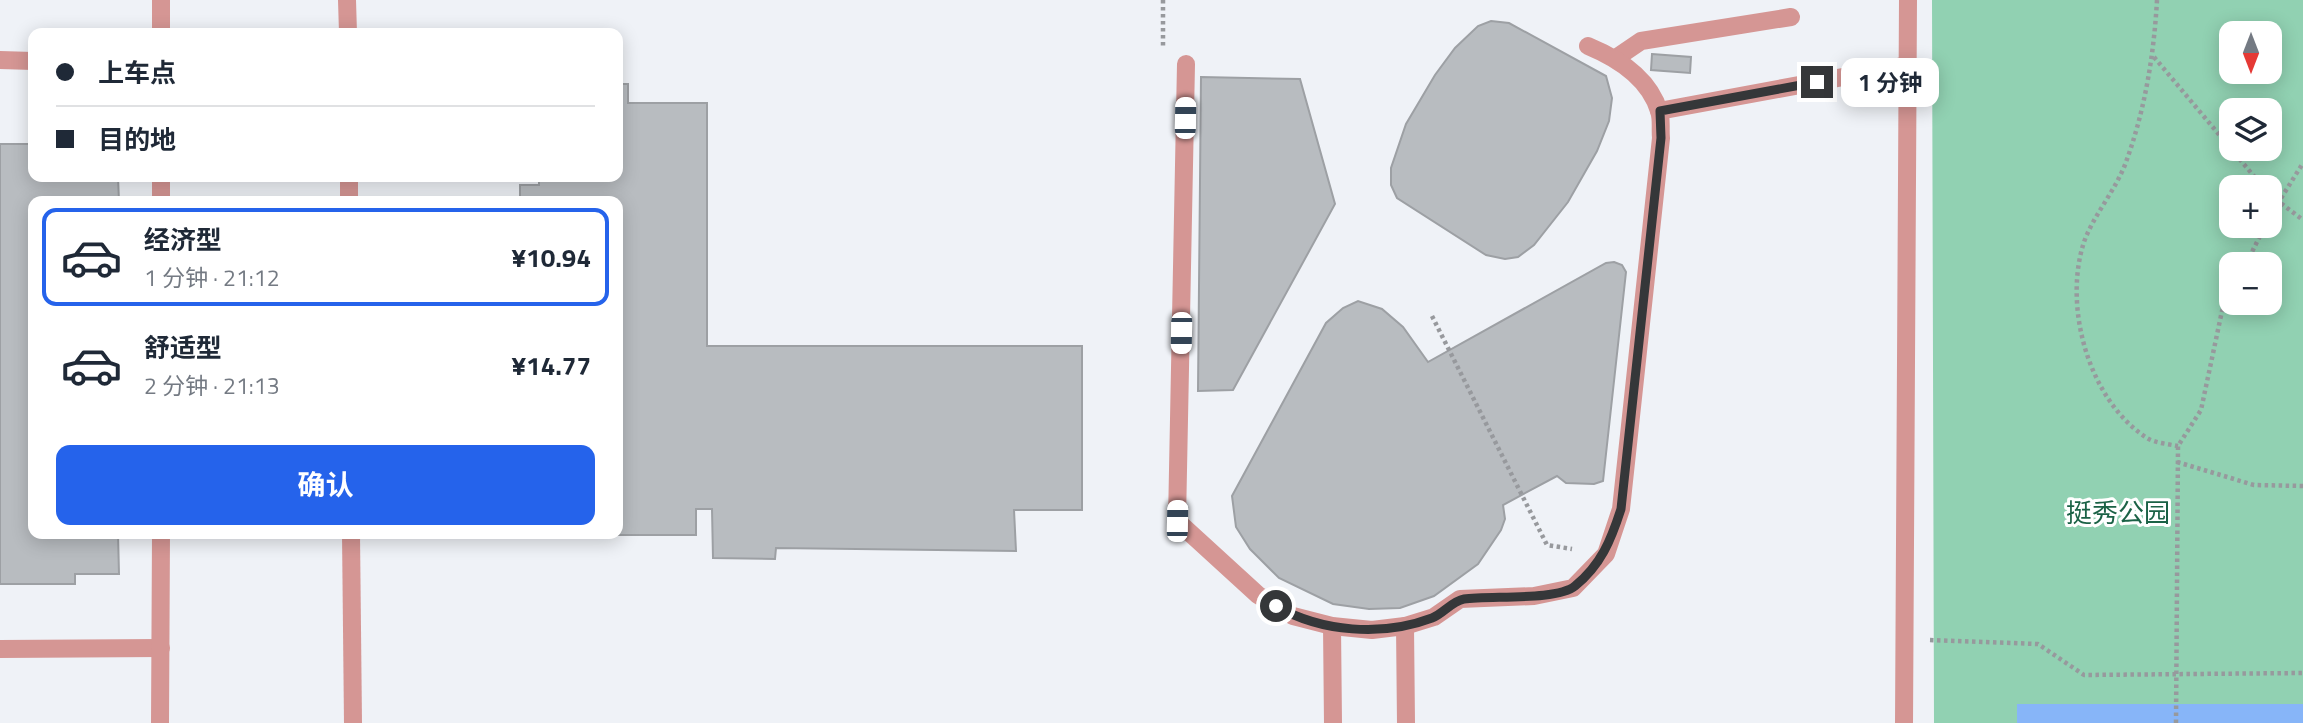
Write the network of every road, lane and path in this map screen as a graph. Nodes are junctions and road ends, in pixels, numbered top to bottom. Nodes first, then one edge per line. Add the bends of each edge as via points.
1 (161, 0) edge
2 (347, 0) edge
3 (1163, 0) edge
4 (1908, 0) edge
5 (2157, 0) edge
6 (1791, 17) dead end
7 (161, 28) edge
8 (348, 28) edge
9 (1588, 46) dead end
10 (2154, 57) junction
11 (1616, 58) junction
12 (0, 60) edge
13 (28, 61) edge
14 (1186, 64) joint
15 (1908, 65) junction
16 (1660, 111) junction
17 (2303, 163) edge
18 (2253, 175) edge
19 (2282, 194) edge
20 (2282, 207) edge
21 (2303, 220) edge
22 (2221, 315) edge
23 (1432, 316) dead end
24 (2178, 446) junction
25 (2177, 462) junction
26 (2303, 486) edge
27 (161, 539) edge
28 (351, 539) edge
29 (1606, 554) junction
30 (1332, 626) junction
31 (1405, 626) junction
32 (1905, 639) junction
33 (161, 648) junction
34 (0, 649) edge
35 (2303, 673) edge
36 (2176, 674) junction
37 (160, 723) edge
38 (353, 723) edge
39 (1333, 723) edge
40 (1406, 723) edge
41 (1905, 723) edge
42 (2176, 723) edge

1 - 7 street
2 - 8 street
3 - 14 path via 1163,64
4 - 15 street
5 - 10 path
6 - 11 street via 1642,41
9 - 11 street
10 - 18 path
10 - 24 path via 2126,162 2084,242 2076,285 2079,333 2095,374 2119,412 2148,439
11 - 16 street via 1646,86
12 - 13 street
14 - 30 street via 1177,521 1258,595 1293,616
15 - 16 street
15 - 32 street
16 - 29 street via 1661,138 1621,509
17 - 19 path
20 - 21 path
22 - 24 path via 2201,410
23 - 29 path via 1547,545
24 - 25 path
25 - 26 path via 2254,485
25 - 36 path
27 - 33 street
28 - 38 street
29 - 31 street via 1573,588 1534,596 1460,599 1434,617
30 - 31 street via 1372,630
30 - 39 street
31 - 40 street
32 - 36 path via 2038,643 2084,675
32 - 41 street
33 - 34 street
33 - 37 street
35 - 36 path
36 - 42 path

